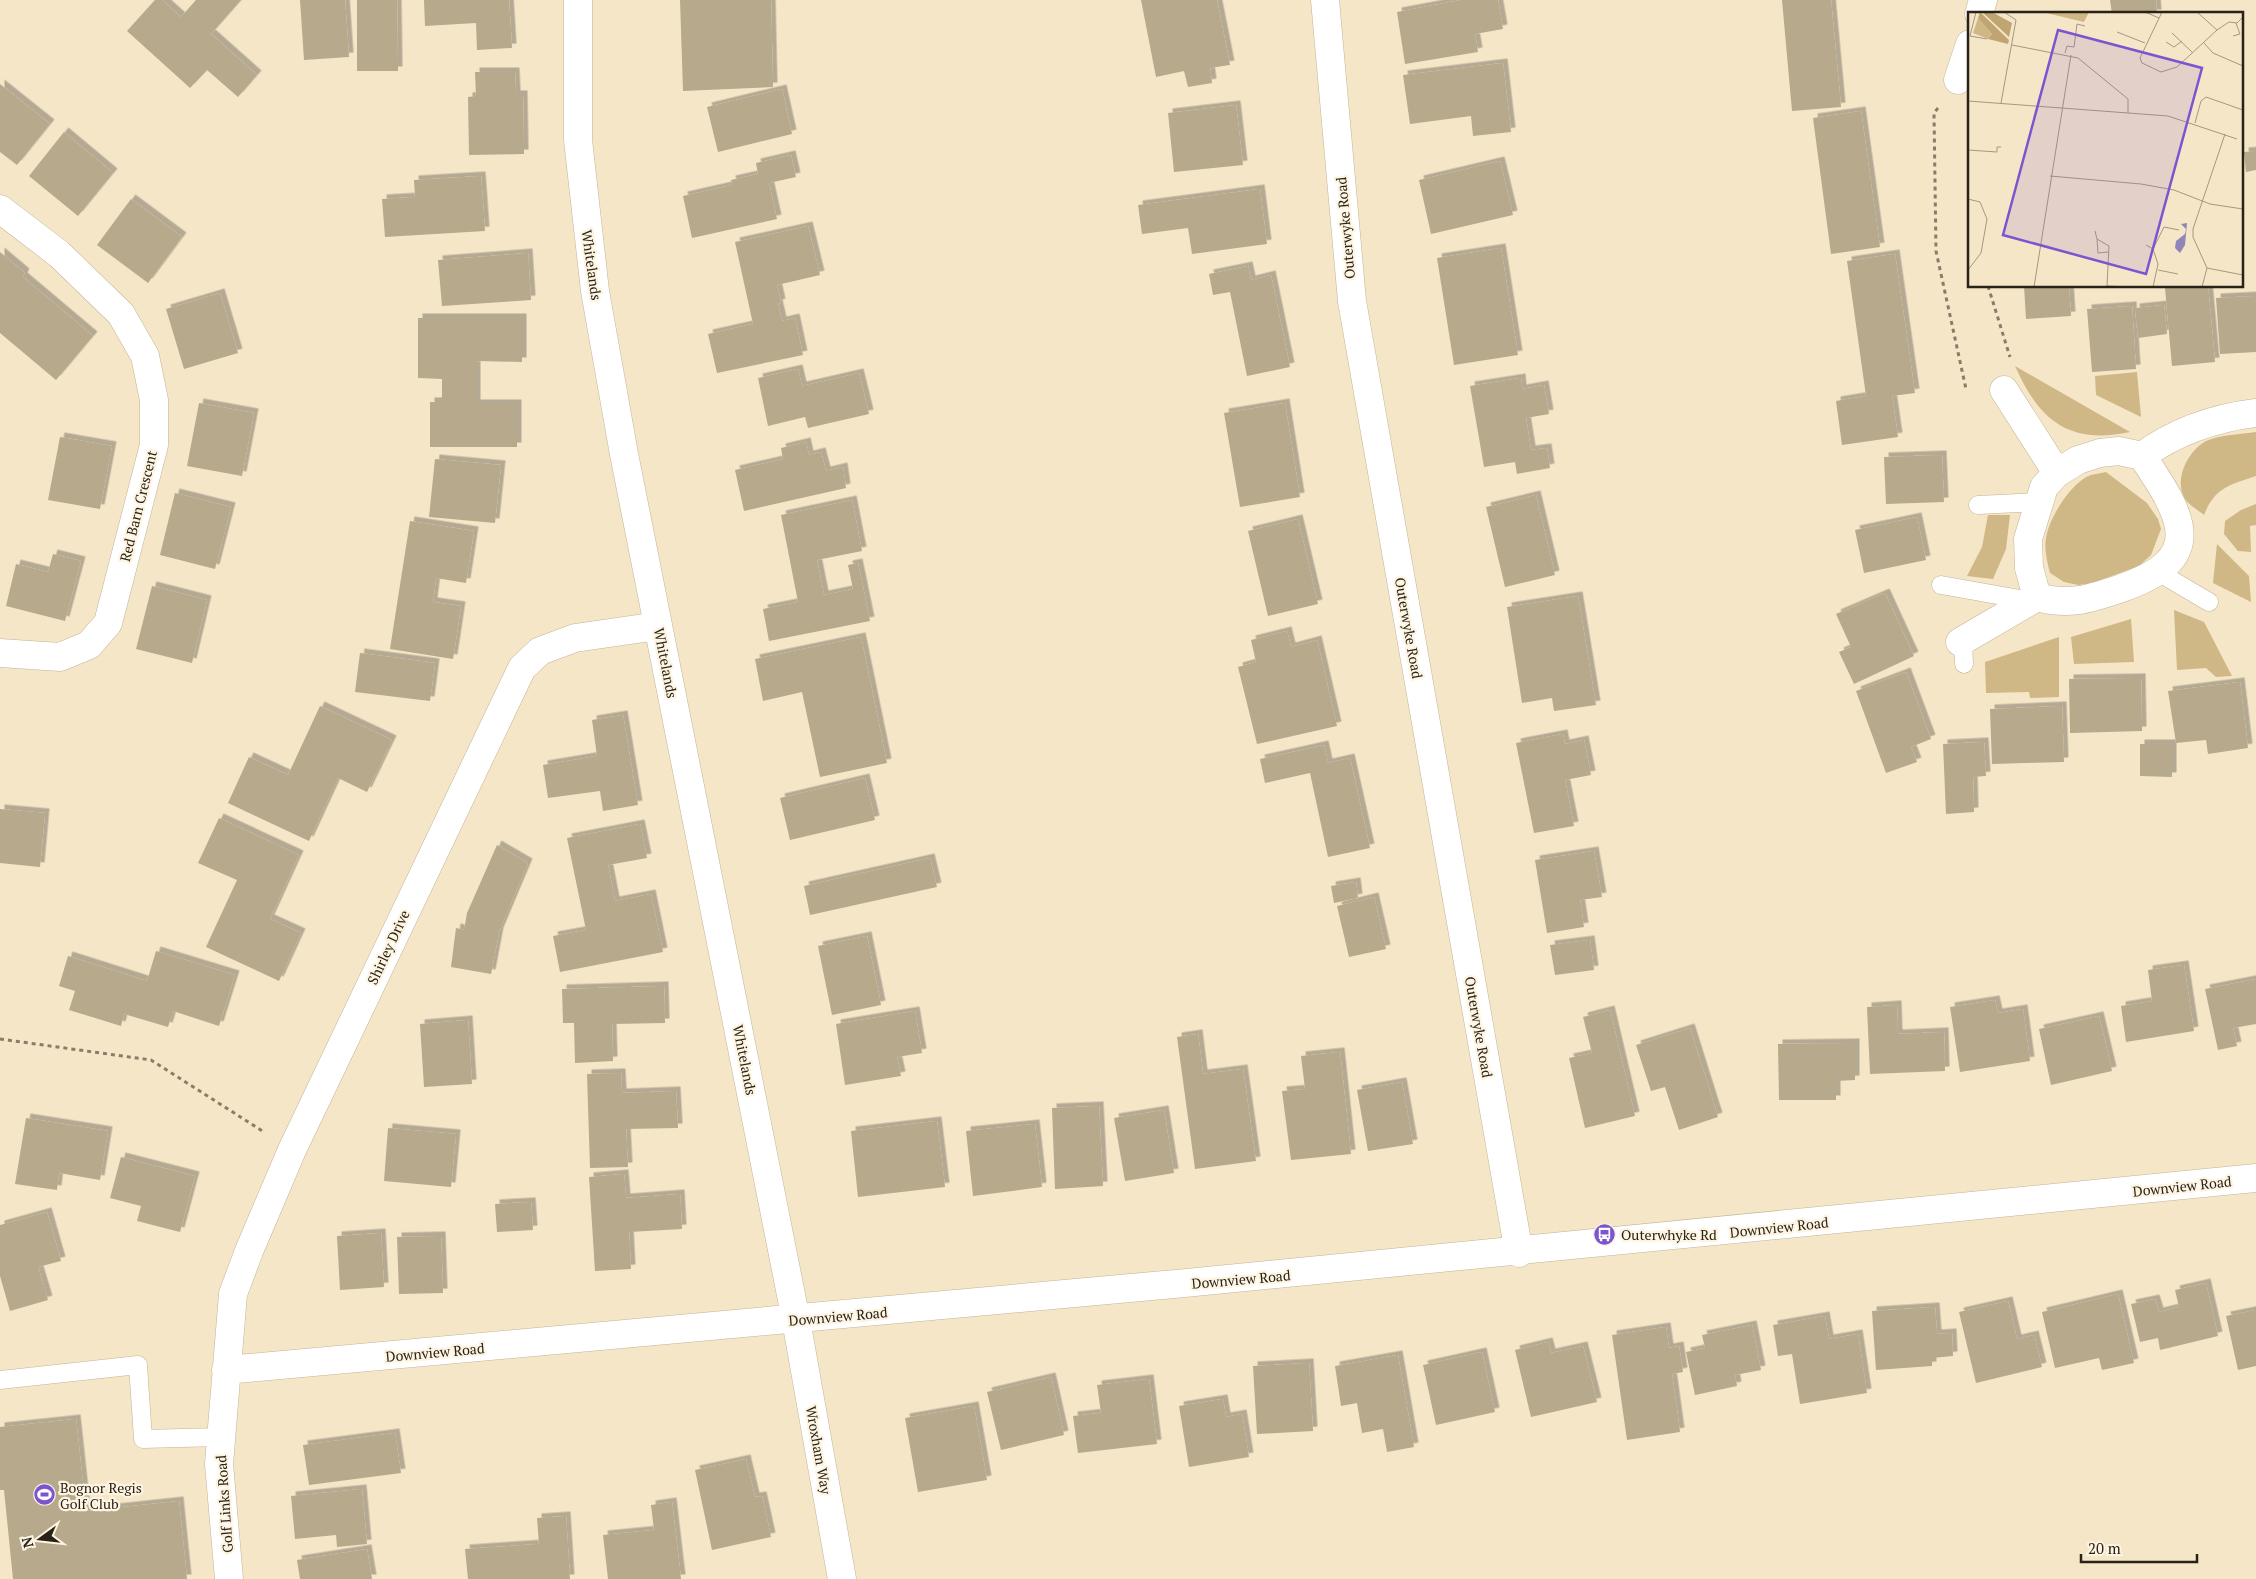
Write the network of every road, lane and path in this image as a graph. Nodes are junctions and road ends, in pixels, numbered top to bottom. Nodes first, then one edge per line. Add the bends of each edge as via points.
1 (578, 0) edge
2 (1325, 0) edge
3 (1984, 0) edge
4 (1980, 12) edge
5 (1968, 50) edge
6 (1958, 80) dead end
7 (1934, 113) dead end
8 (0, 209) edge
9 (1989, 288) edge
10 (2011, 360) dead end
11 (1966, 389) dead end
12 (2004, 390) dead end
13 (2256, 413) edge
14 (2142, 456) junction
15 (2057, 473) junction
16 (2038, 502) junction
17 (1978, 505) dead end
18 (2158, 572) junction
19 (1941, 585) dead end
20 (2034, 599) junction
21 (2209, 602) dead end
22 (658, 626) junction
23 (1963, 648) dead end
24 (0, 653) edge
25 (0, 1040) edge
26 (292, 1150) junction
27 (2256, 1178) edge
28 (1519, 1253) junction
29 (796, 1320) junction
30 (226, 1370) junction
31 (0, 1380) edge
32 (221, 1437) junction
33 (230, 1579) edge
34 (842, 1579) edge

1 - 22 street, Whitelands via 578,140 594,282
2 - 28 street, Outerwyke Road via 1352,301
3 - 4 street
5 - 6 street
7 - 11 path via 1936,251
8 - 24 street, Red Barn Crescent via 59,254 121,314 145,356 154,400 154,445 108,623 89,645 60,658
9 - 10 path
12 - 15 street
13 - 14 street via 2164,440
14 - 15 street via 2119,451 2100,453 2078,460
14 - 18 street via 2177,515 2176,554
15 - 16 street via 2044,487
16 - 17 lane
16 - 20 street via 2028,539
18 - 20 street via 2147,580 2092,598 2056,602
18 - 21 lane
19 - 20 lane
20 - 23 street
22 - 26 street, Shirley Drive via 575,638 540,651 522,668
22 - 29 street, Whitelands
25 - 26 path via 152,1060
26 - 30 street, Shirley Drive via 233,1294
27 - 28 street, Downview Road
28 - 29 street, Downview Road
29 - 30 street, Downview Road
29 - 34 street, Wroxham Way
30 - 32 street, Golf Links Road
31 - 32 lane via 138,1365 144,1439
32 - 33 street, Golf Links Road via 219,1464

